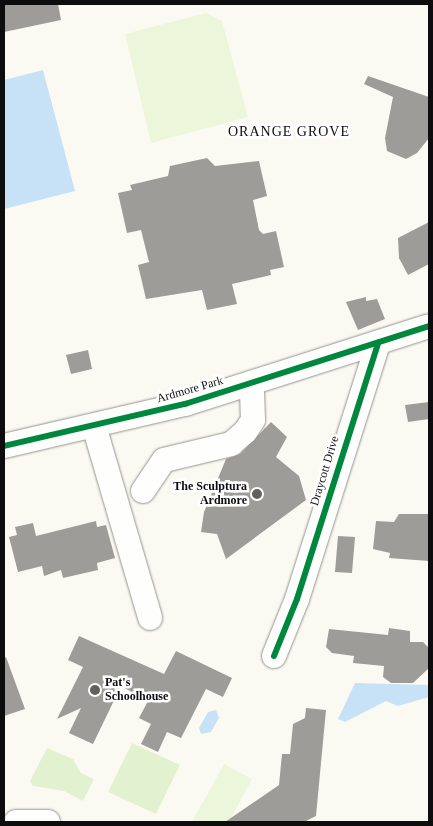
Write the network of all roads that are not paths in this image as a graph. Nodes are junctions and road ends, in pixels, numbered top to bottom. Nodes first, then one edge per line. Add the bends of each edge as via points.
1 (429, 326) edge
2 (378, 343) junction
3 (252, 383) junction
4 (94, 426) junction
5 (4, 446) edge
6 (144, 491) dead end
7 (150, 618) dead end
8 (274, 656) dead end
9 (16, 822) edge
10 (48, 822) edge

1 - 2 street
2 - 3 street, Ardmore Park
2 - 8 street, Draycott Drive via 297,599
3 - 4 street, Ardmore Park
3 - 6 street via 253,420 245,432 231,444 164,460
4 - 5 street, Ardmore Park
4 - 7 street
9 - 10 street

